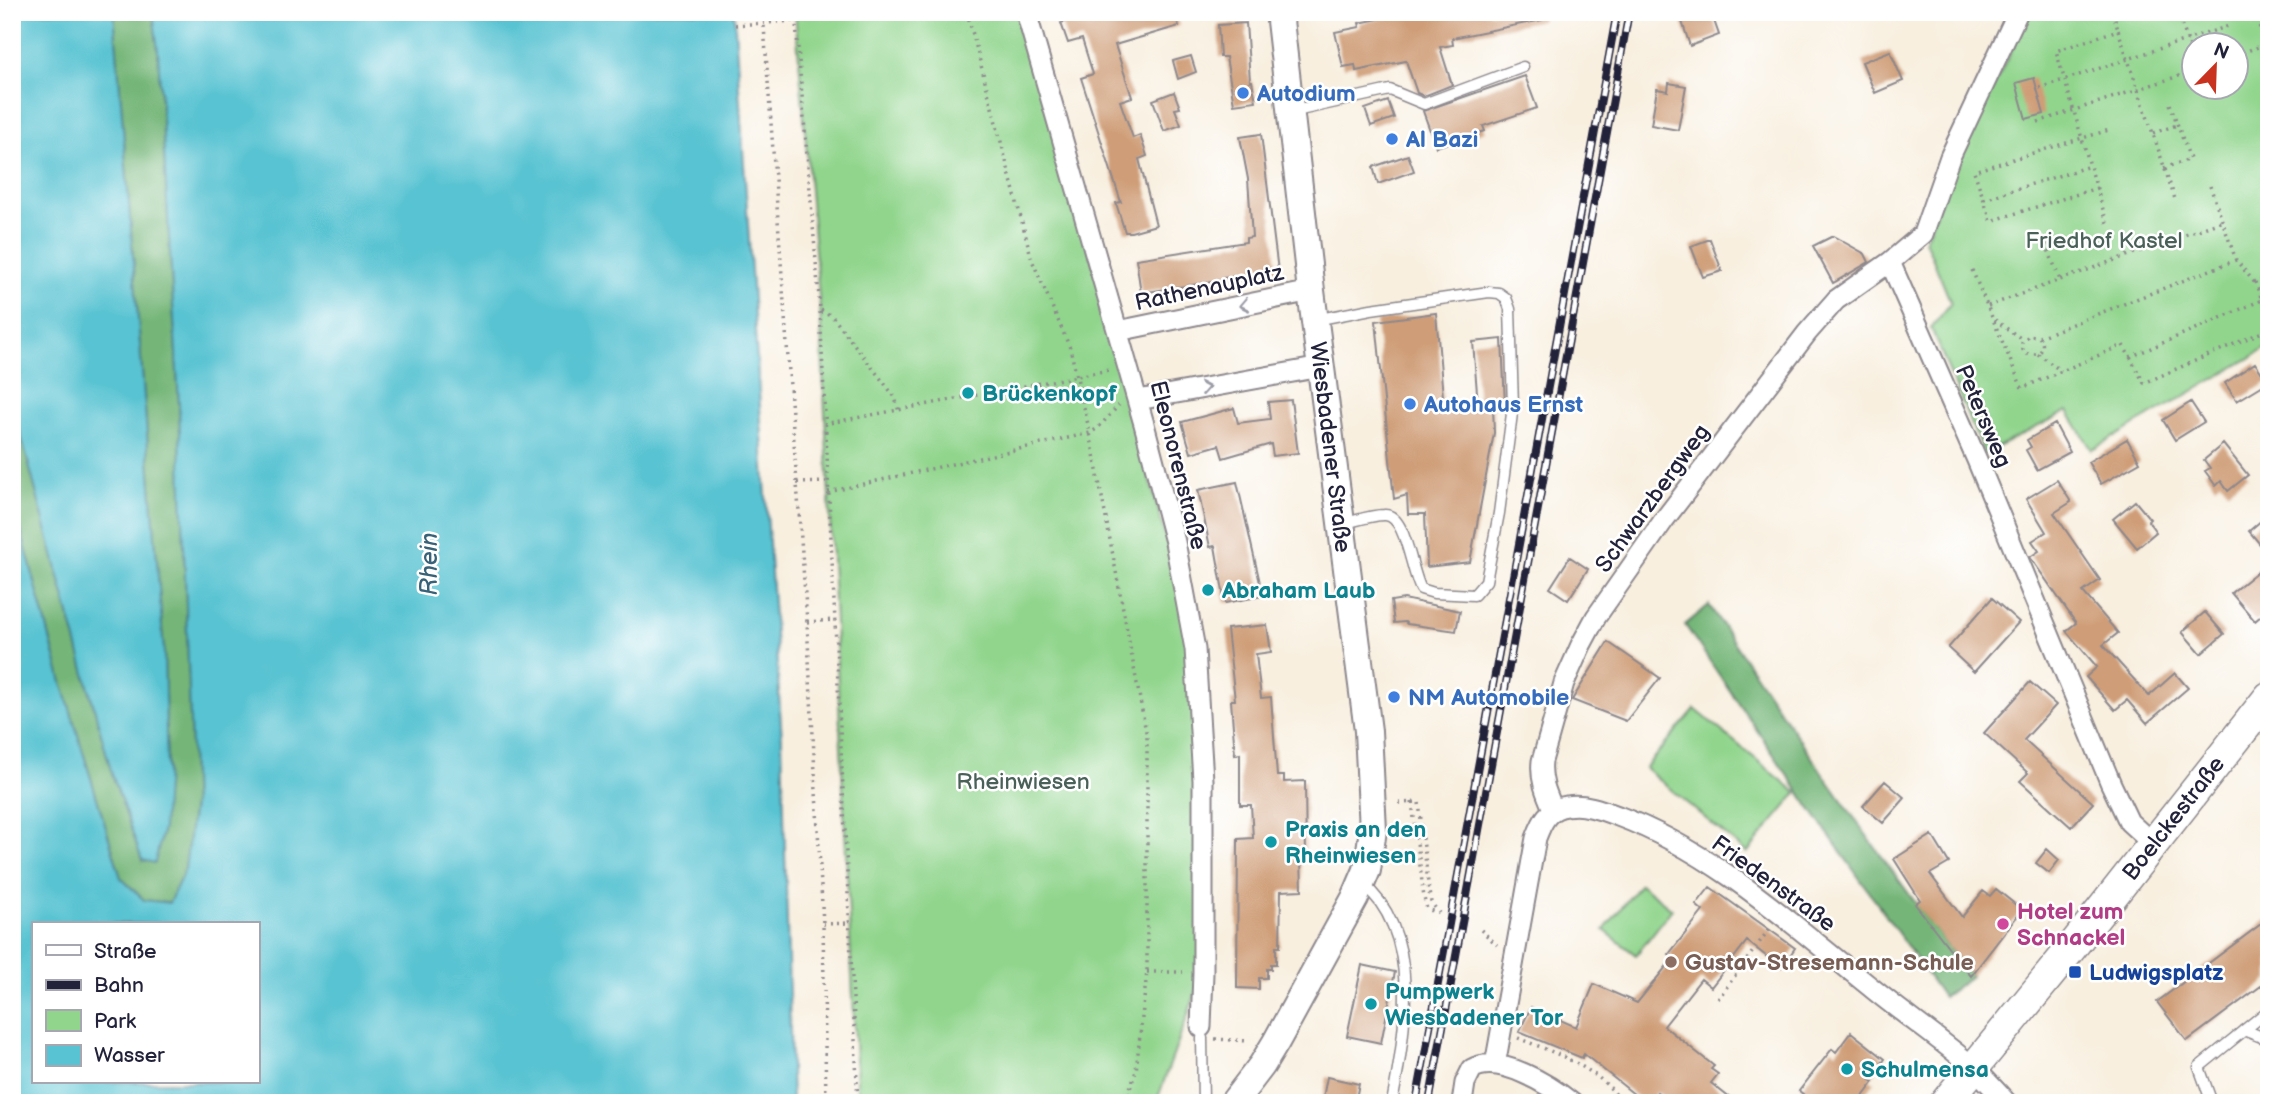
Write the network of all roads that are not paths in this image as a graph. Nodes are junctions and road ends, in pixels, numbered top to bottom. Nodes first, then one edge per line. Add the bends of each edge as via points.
1 (1026, 12) edge
2 (1279, 12) edge
3 (2018, 12) edge
4 (1523, 67) dead end
5 (1290, 112) junction
6 (1890, 262) junction
7 (1311, 291) junction
8 (1315, 321) junction
9 (1118, 331) junction
10 (1321, 367) junction
11 (1138, 400) junction
12 (1341, 524) junction
13 (2269, 697) edge
14 (1553, 809) junction
15 (2153, 844) junction
16 (1361, 883) junction
17 (2269, 1010) edge
18 (2244, 1030) junction
19 (1202, 1033) joint
20 (2269, 1040) edge
21 (1262, 1065) junction
22 (1495, 1065) junction
23 (1973, 1068) junction
24 (1203, 1103) edge
25 (1233, 1103) edge
26 (1252, 1103) edge
27 (1392, 1103) edge
28 (1462, 1103) edge
29 (1572, 1103) edge
30 (1945, 1103) edge
31 (2007, 1103) edge
32 (2213, 1103) edge

1 - 9 street, Eleonorenstraße
2 - 5 main road, Wiesbadener Straße
3 - 6 street via 1950,157 1923,234
4 - 5 lane via 1424,104 1390,90
5 - 7 main road, Wiesbadener Straße
6 - 14 street, Schwarzbergweg via 1836,300 1812,327 1681,496 1596,617 1569,669 1542,761 1544,788
6 - 15 street, Petersweg via 2111,784 2129,822
7 - 8 main road, Wiesbadener Straße
7 -> 9 street, Rathenauplatz
8 - 10 main road, Wiesbadener Straße
8 - 12 lane via 1489,292 1506,298 1510,309 1513,406 1499,513 1482,587 1474,595 1420,589 1396,518 1387,514
9 - 11 street, Eleonorenstraße
11 -> 10 street
10 - 12 main road, Wiesbadener Straße
11 - 19 street, Eleonorenstraße via 1175,542 1195,649 1203,780
12 - 16 main road, Wiesbadener Straße via 1373,803 1371,850
13 - 15 main road, Boelckestraße
14 - 22 street via 1536,838
14 - 23 street, Friedenstraße via 1581,805 1601,810 1652,831 1720,870
15 - 23 main road, Boelckestraße
16 - 21 main road, Wiesbadener Straße
16 - 27 lane via 1382,904 1401,958 1405,1016
17 - 18 lane
18 - 20 lane
18 - 32 lane via 2199,1067
19 - 24 lane
21 - 25 main road
21 - 26 main road
22 - 28 street via 1472,1069
22 - 29 street via 1535,1078
23 - 30 main road, Boelckestraße
23 - 31 street, Friedenstraße

